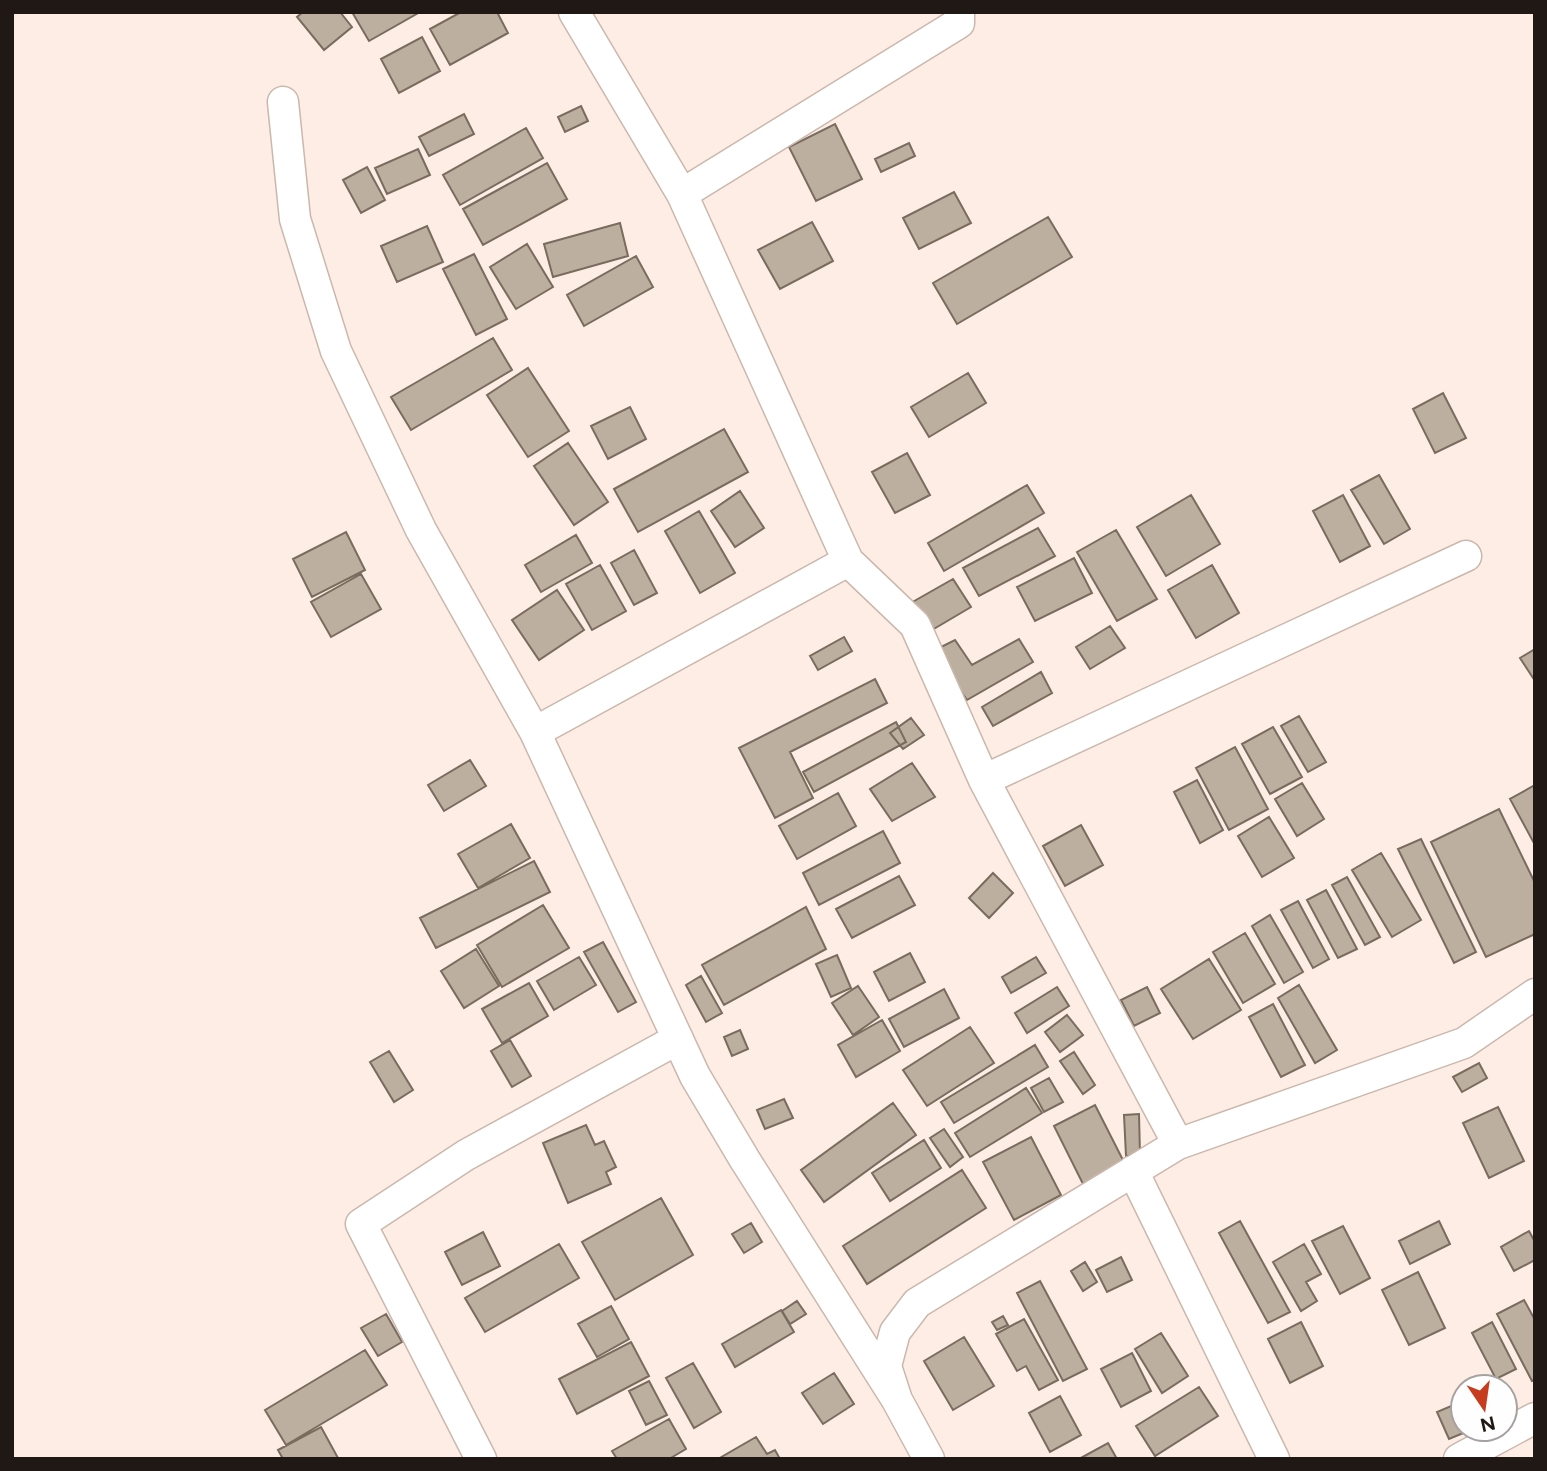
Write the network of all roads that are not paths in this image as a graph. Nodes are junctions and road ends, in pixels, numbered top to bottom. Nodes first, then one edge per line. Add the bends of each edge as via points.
1 (573, 12) edge
2 (959, 12) edge
3 (283, 102) dead end
4 (682, 194) junction
5 (1466, 556) dead end
6 (848, 561) junction
7 (536, 732) junction
8 (984, 780) junction
9 (1535, 994) edge
10 (678, 1038) junction
11 (1178, 1144) junction
12 (1133, 1171) junction
13 (897, 1400) junction
14 (1535, 1418) edge
15 (481, 1459) edge
16 (929, 1459) edge
17 (1274, 1459) edge
18 (1460, 1459) edge

1 - 4 street
2 - 4 street via 958,23
3 - 7 street via 295,219 337,351 421,530
4 - 6 street
5 - 8 street
6 - 7 street
6 - 8 street via 915,625
7 - 10 street
8 - 11 street
9 - 11 street via 1464,1043
10 - 13 street via 745,1160
10 - 15 street via 466,1155 361,1224
11 - 12 street
12 - 13 street via 917,1303 895,1332 886,1366
12 - 17 street
13 - 16 street
14 - 18 street

